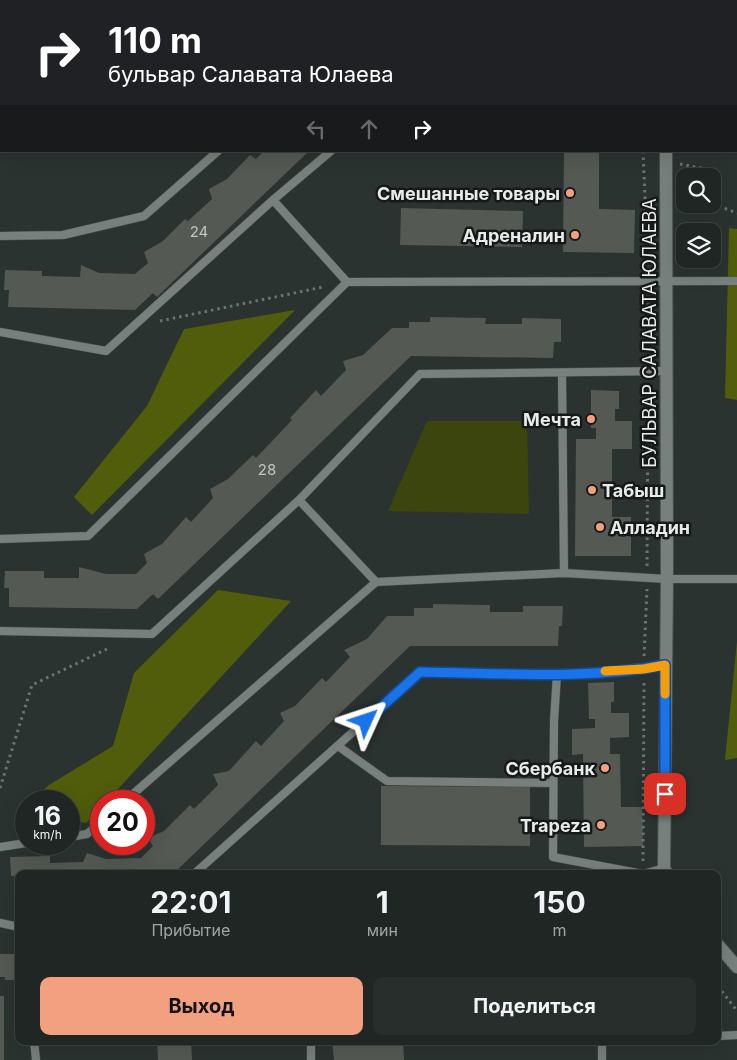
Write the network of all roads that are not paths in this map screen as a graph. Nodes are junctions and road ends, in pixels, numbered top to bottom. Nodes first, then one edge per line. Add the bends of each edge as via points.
1 (217, 152) edge
2 (330, 152) edge
3 (666, 157) edge
4 (273, 200) junction
5 (0, 236) edge
6 (737, 281) edge
7 (347, 282) junction
8 (668, 283) junction
9 (0, 332) edge
10 (666, 371) junction
11 (562, 373) junction
12 (299, 500) junction
13 (0, 539) edge
14 (564, 573) junction
15 (667, 579) junction
16 (737, 579) edge
17 (376, 582) junction
18 (0, 631) edge
19 (665, 665) junction
20 (557, 674) junction
21 (338, 746) junction
22 (553, 783) junction
23 (138, 790) edge
24 (15, 845) edge
25 (0, 847) edge
26 (198, 870) edge
27 (622, 870) edge
28 (666, 870) edge
29 (0, 923) edge
30 (15, 926) edge
31 (721, 948) edge
32 (737, 967) edge
33 (737, 1035) edge
34 (721, 1036) edge
35 (36, 1045) edge
36 (311, 1045) edge
37 (602, 1045) edge
38 (36, 1060) edge
39 (311, 1060) edge
40 (602, 1060) edge

1 - 5 lane via 144,216 63,235
2 - 4 lane
3 - 8 street, БУЛЬВАР САЛАВАТА ЮЛАЕВА
4 - 7 lane
4 - 9 lane via 106,351
6 - 8 lane
7 - 8 lane via 648,280
7 - 13 lane via 88,536
8 - 10 street, БУЛЬВАР САЛАВАТА ЮЛАЕВА
10 - 11 lane
10 - 15 street, БУЛЬВАР САЛАВАТА ЮЛАЕВА
11 - 12 lane via 420,374
11 - 14 lane
12 - 17 lane
12 - 18 lane via 152,634
14 - 15 lane
14 - 17 lane
15 - 16 lane
15 - 19 street, БУЛЬВАР САЛАВАТА ЮЛАЕВА
17 - 23 lane
19 - 20 lane
19 - 28 street, БУЛЬВАР САЛАВАТА ЮЛАЕВА
20 - 21 lane via 420,672
20 - 22 lane
21 - 22 lane via 387,781
21 - 26 lane
22 - 27 lane via 553,857
24 - 25 lane
29 - 30 lane
31 - 32 street
33 - 34 lane
35 - 38 lane
36 - 39 lane
37 - 40 lane

